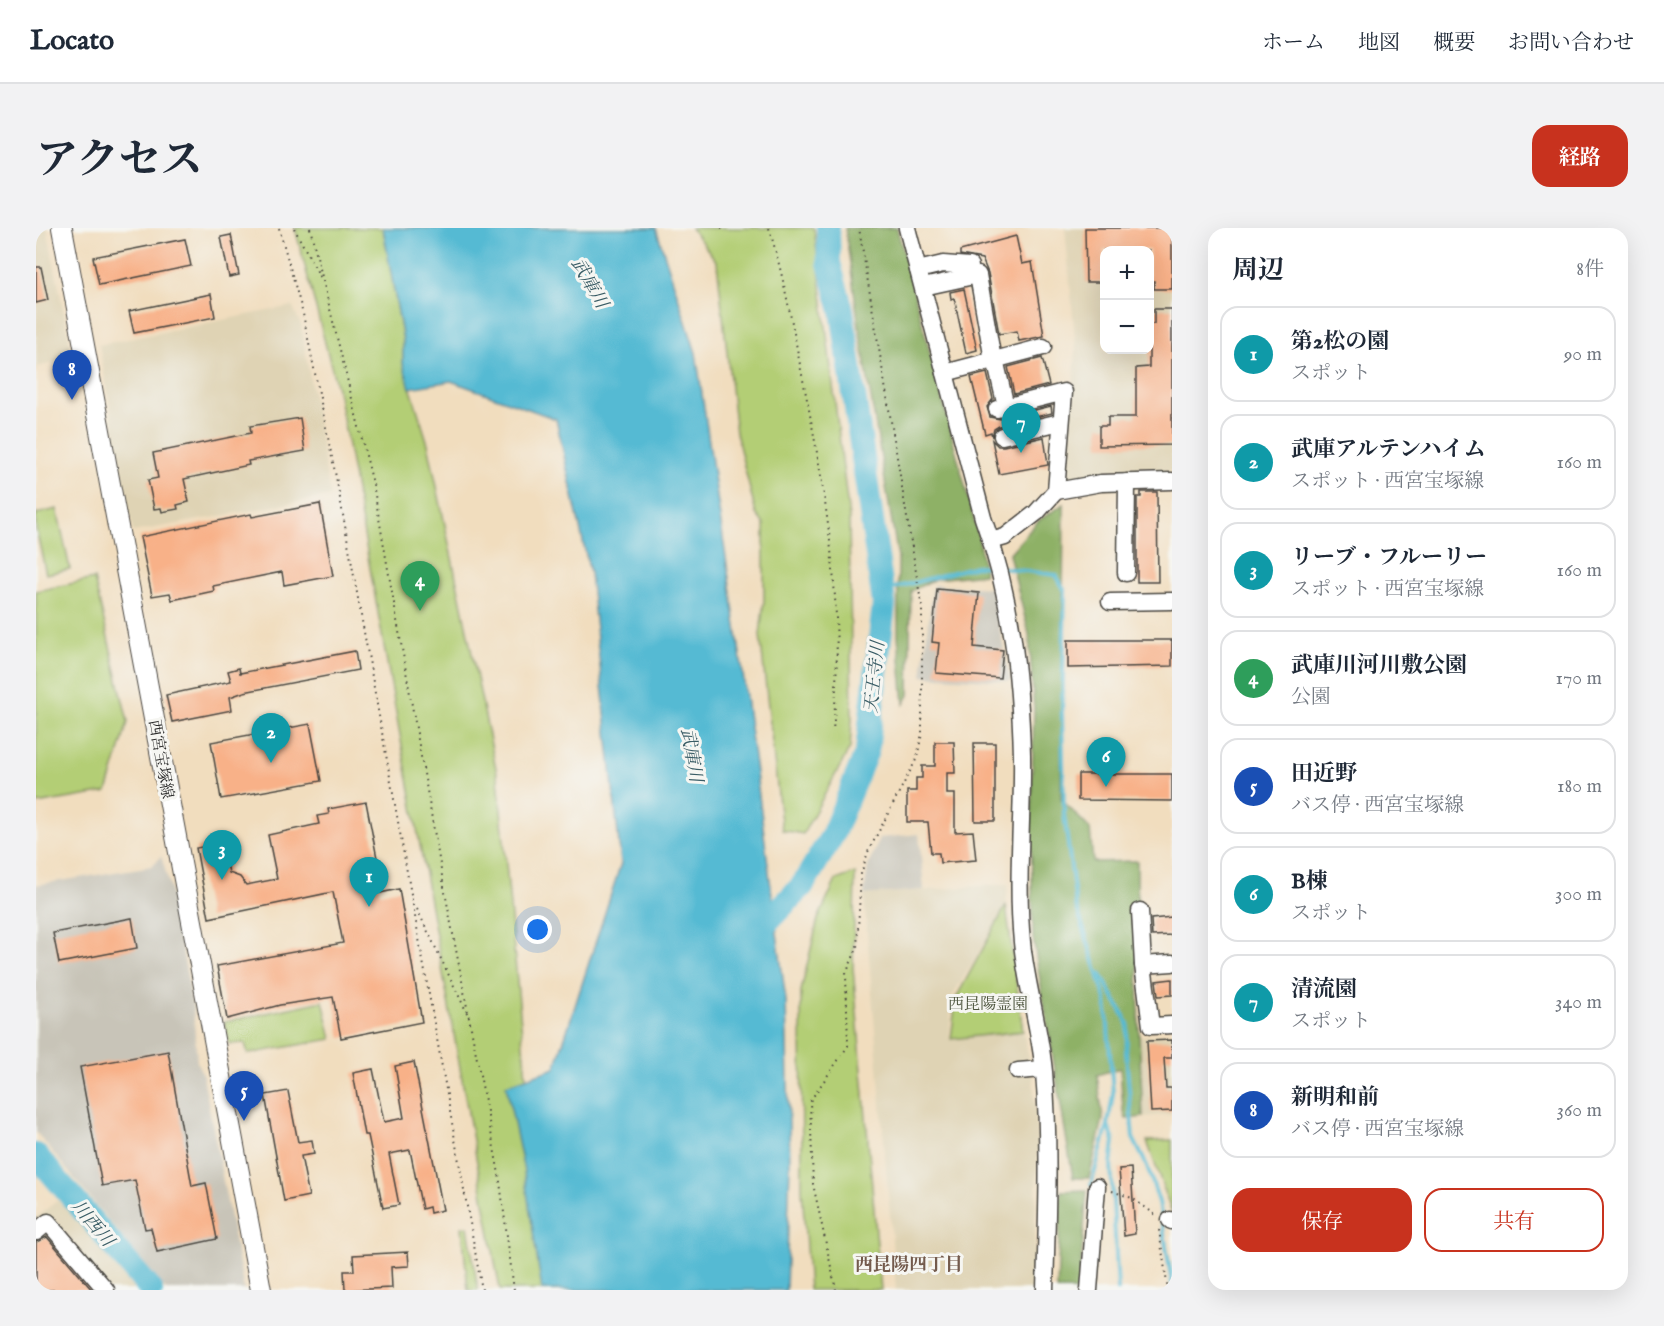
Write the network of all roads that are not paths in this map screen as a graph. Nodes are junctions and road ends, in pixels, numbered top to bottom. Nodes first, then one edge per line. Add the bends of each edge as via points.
1 (62, 228) edge
2 (907, 228) edge
3 (970, 266) dead end
4 (918, 270) junction
5 (923, 287) junction
6 (1043, 347) dead end
7 (994, 359) junction
8 (945, 373) junction
9 (1060, 422) junction
10 (1002, 436) dead end
11 (1172, 481) edge
12 (1126, 482) junction
13 (1056, 491) junction
14 (992, 541) junction
15 (1126, 573) dead end
16 (1172, 601) edge
17 (1110, 602) dead end
18 (1140, 911) dead end
19 (1172, 963) edge
20 (1143, 965) junction
21 (1172, 1025) edge
22 (1043, 1069) junction
23 (1018, 1071) dead end
24 (1097, 1187) dead end
25 (36, 1232) edge
26 (106, 1290) edge
27 (261, 1290) edge
28 (1045, 1290) edge
29 (1089, 1290) edge

1 - 27 main road, 西宮宝塚線
2 - 4 street
3 - 4 street via 943,264
4 - 5 street
5 - 7 street via 978,275 984,335
5 - 8 street
6 - 7 street
7 - 8 street
7 - 9 street via 1002,408 1064,392
8 - 14 street
9 - 10 street
9 - 13 street
11 - 12 street
12 - 13 street
12 - 15 street
13 - 14 street via 1036,513 1005,537
14 - 22 street via 1016,650 1022,754 1022,942
16 - 17 street
18 - 20 street
19 - 20 street
20 - 21 street via 1151,1026
22 - 23 street
22 - 28 street via 1048,1146
24 - 29 street
25 - 26 street via 48,1222

